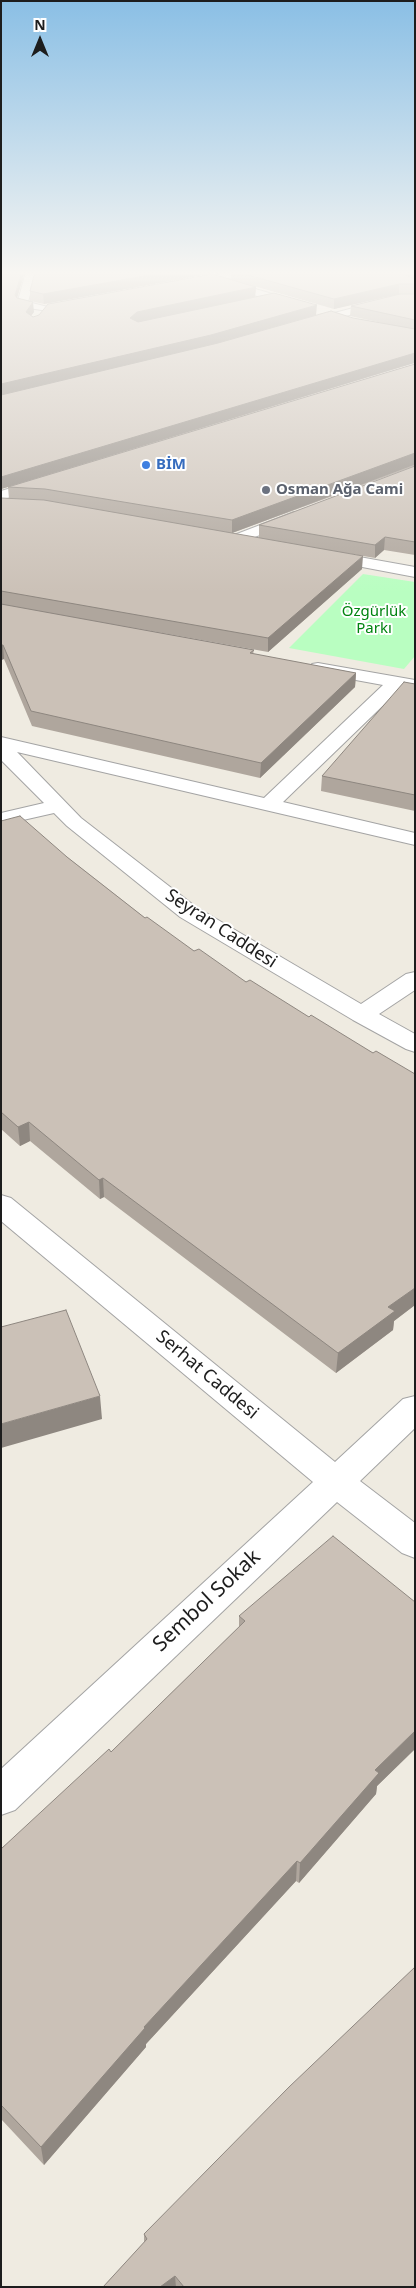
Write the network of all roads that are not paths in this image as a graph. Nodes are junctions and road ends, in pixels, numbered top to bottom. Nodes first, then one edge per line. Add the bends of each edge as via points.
1 (58, 479) edge
2 (1, 496) edge
3 (1, 505) edge
4 (19, 506) edge
5 (306, 512) edge
6 (215, 537) edge
7 (234, 540) junction
8 (263, 545) edge
9 (312, 554) edge
10 (415, 572) edge
11 (298, 665) edge
12 (406, 684) edge
13 (1, 743) edge
14 (1, 748) edge
15 (268, 805) junction
16 (58, 806) junction
17 (1, 819) edge
18 (415, 839) edge
19 (415, 979) edge
20 (362, 1015) junction
21 (415, 1044) edge
22 (1, 1205) edge
23 (415, 1408) edge
24 (335, 1481) junction
25 (415, 1543) edge
26 (1, 1796) edge

1 - 2 street
3 - 4 street
5 - 7 street
6 - 7 street
7 - 8 street
9 - 10 street
11 - 12 street
12 - 15 street
13 - 15 street
14 - 16 street, Seyran Caddesi
15 - 18 street
16 - 17 street
16 - 20 street, Seyran Caddesi via 188,912
19 - 20 street
20 - 21 street, Seyran Caddesi
22 - 24 street, Serhat Caddesi
23 - 24 street, Sembol Sokak
24 - 25 street, Serhat Caddesi
24 - 26 street, Sembol Sokak

